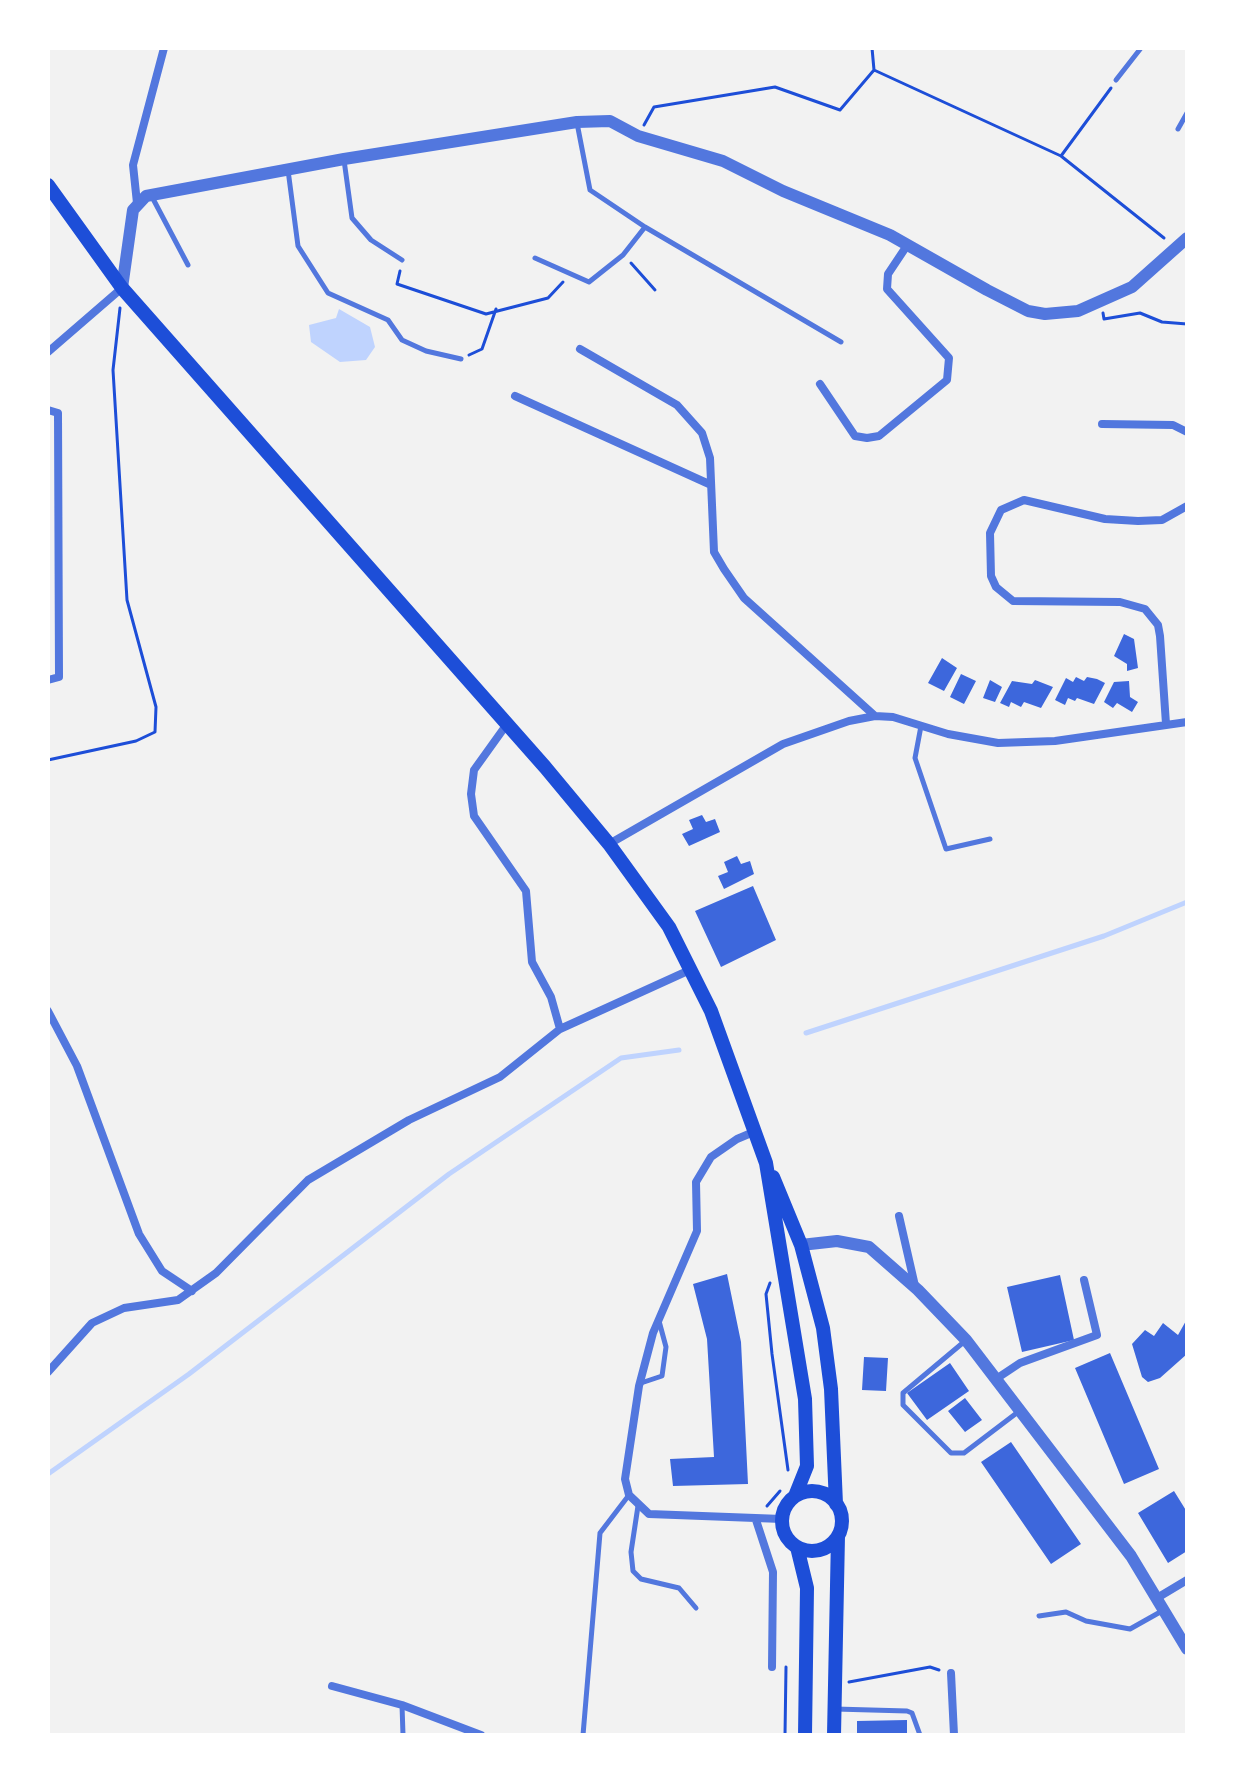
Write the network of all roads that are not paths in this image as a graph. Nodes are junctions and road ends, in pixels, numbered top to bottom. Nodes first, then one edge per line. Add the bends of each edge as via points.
1 (164, 48) edge
2 (1141, 48) edge
3 (1116, 80) road end
4 (1187, 113) edge
5 (577, 122) junction
6 (1178, 129) dead end
7 (344, 159) junction
8 (288, 169) junction
9 (48, 185) edge
10 (151, 195) junction
11 (137, 203) junction
12 (645, 227) junction
13 (1182, 243) edge
14 (908, 244) junction
15 (535, 258) dead end
16 (402, 260) road end
17 (188, 265) dead end
18 (122, 288) junction
19 (841, 342) dead end
20 (580, 349) dead end
21 (48, 352) edge
22 (461, 359) road end
23 (820, 384) dead end
24 (515, 396) dead end
25 (48, 410) edge
26 (1102, 424) dead end
27 (1187, 432) edge
28 (709, 484) junction
29 (1187, 506) edge
30 (48, 680) edge
31 (875, 716) junction
32 (1187, 722) edge
33 (507, 724) junction
34 (1166, 724) junction
35 (921, 726) junction
36 (990, 839) dead end
37 (609, 844) junction
38 (692, 969) junction
39 (48, 1011) edge
40 (560, 1029) junction
41 (756, 1131) junction
42 (766, 1163) junction
43 (899, 1216) dead end
44 (801, 1245) junction
45 (1084, 1280) dead end
46 (915, 1287) junction
47 (192, 1291) junction
48 (658, 1320) junction
49 (966, 1340) junction
50 (48, 1372) edge
51 (996, 1379) junction
52 (639, 1384) junction
53 (1020, 1411) junction
54 (629, 1495) junction
55 (795, 1496) junction
56 (836, 1504) junction
57 (638, 1506) junction
58 (782, 1519) junction
59 (756, 1520) junction
60 (838, 1536) junction
61 (797, 1547) junction
62 (1187, 1580) edge
63 (1161, 1604) junction
64 (696, 1608) dead end
65 (1039, 1616) dead end
66 (1187, 1649) edge
67 (772, 1667) dead end
68 (951, 1673) road end
69 (332, 1686) dead end
70 (402, 1705) junction
71 (834, 1709) junction
72 (403, 1735) edge
73 (481, 1735) edge
74 (583, 1735) edge
75 (805, 1735) edge
76 (834, 1735) edge
77 (920, 1735) edge
78 (954, 1735) edge

1 - 11 street via 133,165
2 - 3 lane
4 - 6 lane
5 - 7 street
5 - 12 lane via 590,190
5 - 14 street via 610,121 638,136 723,161
7 - 8 street
7 - 16 lane via 352,218 371,240
8 - 10 street
8 - 22 lane via 298,246 328,293 388,320 402,340
9 - 18 main road
10 - 11 street
10 - 17 lane
11 - 18 street
12 - 15 lane via 623,255 589,282
12 - 19 lane
13 - 14 street via 1132,287 1062,314 1028,311
14 - 23 street via 888,274 887,289 949,358 947,380 879,436 867,438 855,436
18 - 21 street
18 - 33 main road
20 - 28 street via 677,405 702,433 710,458
24 - 28 street
25 - 30 street via 58,413 59,662 59,677
26 - 27 street via 1173,425
28 - 31 street via 714,552 744,598
29 - 34 street via 1162,520 1138,521 1105,519 1024,500 1001,510 990,533 991,576 1013,601 1120,602 1145,609 1158,625
31 - 35 street
31 - 37 street via 815,730 783,744
32 - 34 street
33 - 37 main road
33 - 40 street via 474,770 474,816 526,891 532,962 551,997
34 - 35 street via 1013,743 975,741
35 - 36 lane via 915,758 946,849
37 - 38 main road
38 - 40 street
38 - 41 main road
39 - 47 street via 77,1066 139,1234 162,1271
40 - 47 street via 500,1077 409,1120 308,1180
41 - 42 main road
41 - 48 street via 722,1148 701,1170 694,1196 697,1231
42 - 44 main road
42 - 55 main road via 805,1399 807,1466
43 - 46 street
44 - 46 street via 837,1241 869,1247
44 - 56 main road via 828,1355
45 - 51 street via 1097,1335 1020,1363
46 - 49 street
47 - 50 street via 178,1300 124,1308 92,1323
48 - 52 street
48 - 52 lane via 666,1347 662,1376
49 - 51 street
49 - 53 lane via 903,1393 903,1405 951,1453 964,1453
51 - 53 street
52 - 54 street via 625,1459
53 - 63 street via 1131,1556
54 - 57 street
54 - 74 lane via 600,1533
55 - 56 main road via 813,1491
55 - 58 main road
56 - 60 main road via 842,1520
57 - 59 street via 660,1516
57 - 64 lane via 633,1571 641,1579 679,1588
58 - 59 street
58 - 61 main road via 785,1534
59 - 67 street via 773,1572
60 - 61 main road via 824,1549
60 - 71 main road
61 - 75 main road via 807,1588
62 - 63 street
63 - 65 lane via 1130,1629 1066,1612
63 - 66 street
68 - 78 street
69 - 70 street
70 - 72 lane
70 - 73 street
71 - 76 main road
71 - 77 lane via 907,1711

